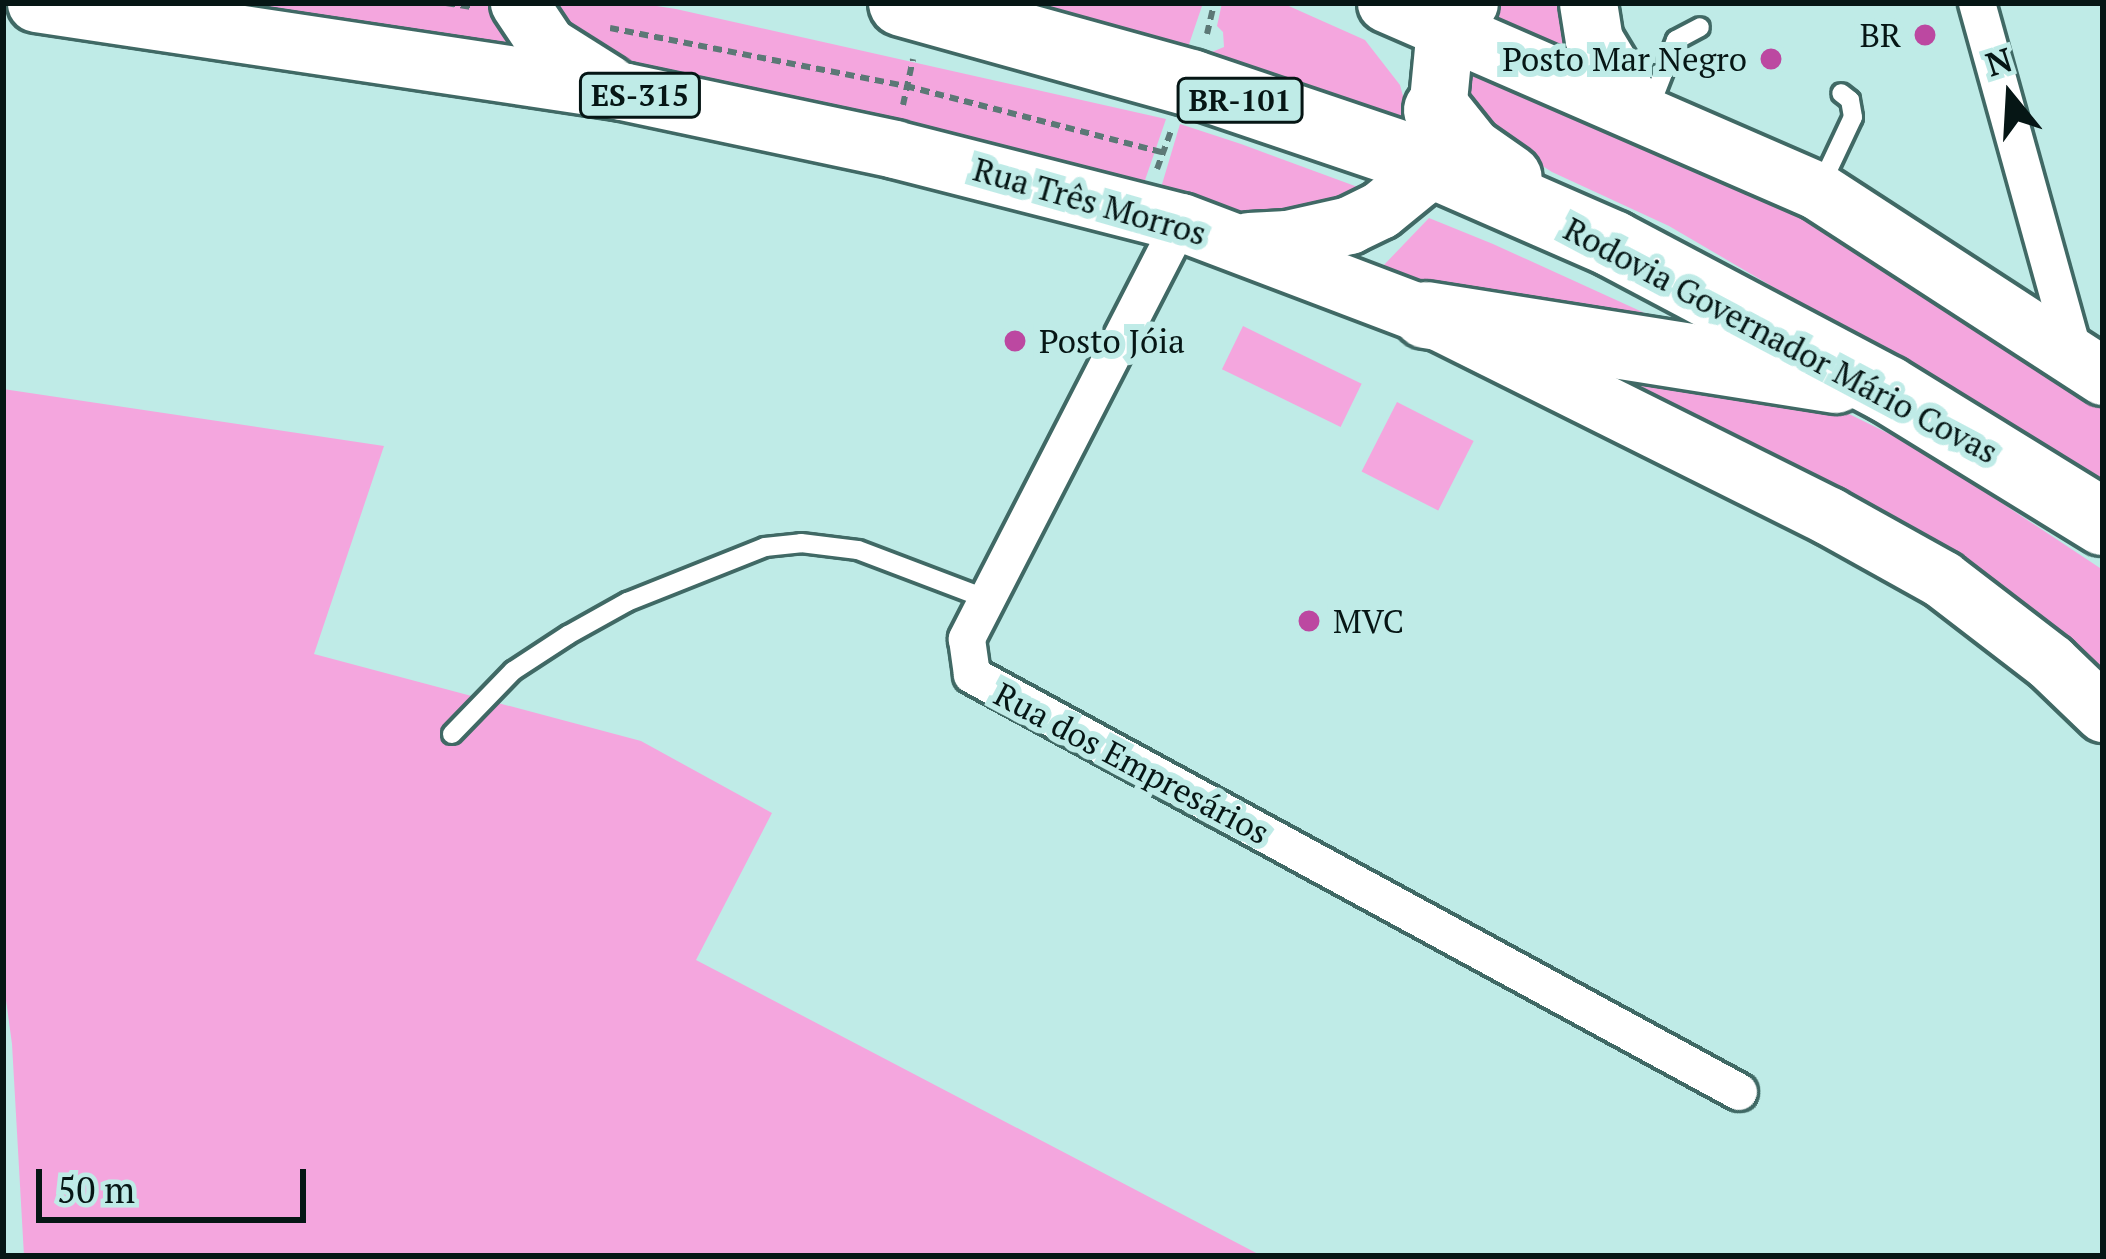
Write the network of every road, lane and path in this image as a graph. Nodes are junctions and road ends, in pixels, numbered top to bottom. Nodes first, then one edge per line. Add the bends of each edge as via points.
1 (36, 3) edge
2 (446, 3) edge
3 (1376, 3) edge
4 (1386, 3) edge
5 (1588, 3) edge
6 (1977, 3) edge
7 (913, 6) edge
8 (521, 9) edge
9 (1458, 15) edge
10 (1700, 27) dead end
11 (906, 86) junction
12 (622, 91) junction
13 (1841, 93) dead end
14 (1642, 113) junction
15 (1433, 137) junction
16 (894, 148) junction
17 (1162, 152) dead end
18 (1818, 191) junction
19 (1207, 232) junction
20 (1426, 315) junction
21 (2089, 366) edge
22 (1887, 389) junction
23 (2103, 522) edge
24 (987, 599) junction
25 (2103, 713) edge
26 (452, 734) dead end
27 (1739, 1092) dead end

1 - 12 main road, Rua Três Morros / ES-315
2 - 8 path
3 - 15 main road via 1412,46
4 - 9 main road
5 - 14 main road via 1594,40
6 - 21 street
7 - 11 path
7 - 15 highway, Rodovia Governador Mário Covas / BR-101 via 1191,83
8 - 11 path
8 - 12 main road via 547,45
9 - 14 main road
9 - 15 main road via 1439,59
10 - 14 lane via 1676,40
11 - 16 path
11 - 17 path
12 - 16 main road, Rua Três Morros / ES-315
13 - 18 lane via 1853,117
14 - 18 main road
15 - 19 main road via 1404,193 1348,224 1287,239
15 - 22 highway, Rodovia Governador Mário Covas / BR-101 via 1613,244
16 - 19 main road, Rua Três Morros / ES-315
18 - 21 main road
19 - 20 main road, Rua Três Morros
19 - 24 street, Rua dos Empresários
20 - 22 highway
20 - 25 main road, Rua Três Morros via 1664,429 1942,579
22 - 23 highway, Rodovia Governador Mário Covas / BR-101
24 - 26 lane via 858,550 765,548 627,602 568,635 513,671
24 - 27 street, Rua dos Empresários via 967,639 972,675

